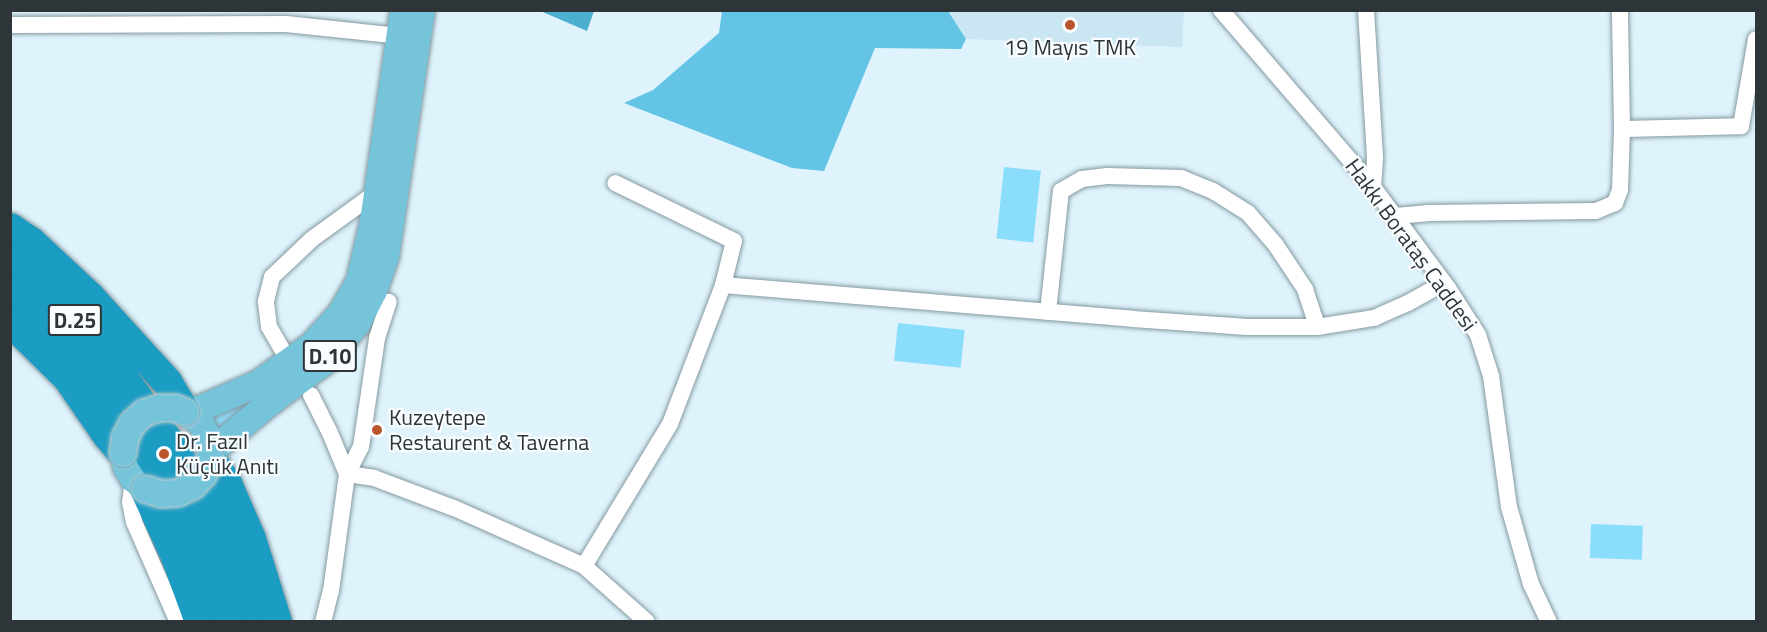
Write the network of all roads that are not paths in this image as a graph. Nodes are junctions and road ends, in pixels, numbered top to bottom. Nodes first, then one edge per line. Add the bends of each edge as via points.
1 (404, 10) edge
2 (422, 10) edge
3 (1221, 10) edge
4 (1366, 10) edge
5 (1620, 10) edge
6 (287, 17) edge
7 (16, 20) edge
8 (401, 36) junction
9 (1756, 39) edge
10 (1622, 129) junction
11 (615, 183) dead end
12 (1373, 187) junction
13 (377, 192) junction
14 (1395, 216) junction
15 (10, 228) edge
16 (10, 259) edge
17 (1444, 283) junction
18 (723, 285) junction
19 (10, 289) edge
20 (389, 302) dead end
21 (1048, 312) junction
22 (10, 321) edge
23 (1317, 327) junction
24 (283, 351) dead end
25 (311, 395) dead end
26 (124, 396) junction
27 (187, 412) junction
28 (210, 455) junction
29 (134, 474) junction
30 (347, 474) junction
31 (584, 566) junction
32 (178, 621) edge
33 (200, 621) edge
34 (228, 621) edge
35 (252, 621) edge
36 (278, 621) edge
37 (323, 621) edge
38 (647, 621) edge
39 (1549, 621) edge

1 - 8 main road, D.10
2 - 28 main road, D.10 via 386,256 374,291 357,324 327,360 268,404
3 - 12 street, Hakkı Borataş Caddesi
4 - 12 street via 1375,159
5 - 10 street
6 - 7 street
6 - 8 street
8 - 13 main road, D.10
9 - 10 street via 1741,126
10 - 14 street via 1620,190 1615,203 1596,211
11 - 18 street via 734,241
12 - 14 street, Hakkı Borataş Caddesi
13 - 24 street via 312,239 272,277 266,301 269,327
13 - 27 main road, D.10 via 359,282 341,313 312,345 257,384
14 - 17 street, Hakkı Borataş Caddesi
15 - 27 highway via 31,242 90,297 167,382
16 - 26 highway, D.25 via 99,344
17 - 23 street via 1374,318
17 - 39 street, Hakkı Borataş Caddesi via 1478,335 1491,376 1509,507 1531,584
18 - 21 street
18 - 31 street via 670,423
19 - 26 highway, D.25 via 84,363
20 - 30 street via 377,338 361,447
21 - 23 street via 1246,327
21 - 23 street via 1061,191 1082,179 1107,176 1181,178 1213,191 1248,213 1305,289
22 - 29 highway via 68,378
25 - 30 street
26 - 34 highway, D.25 via 190,528
26 - 35 highway, D.25 via 175,450 213,517
27 - 28 main road via 205,430
27 - 29 main road, D.10, bridge via 159,408 132,423 125,438
28 - 29 main road, D.10, bridge via 204,474 193,486 178,493 161,494
28 - 36 highway via 251,539
29 - 32 street via 130,501 134,522
29 - 33 highway via 176,556
30 - 31 street via 374,478 454,508
30 - 37 street via 331,591
31 - 38 street

